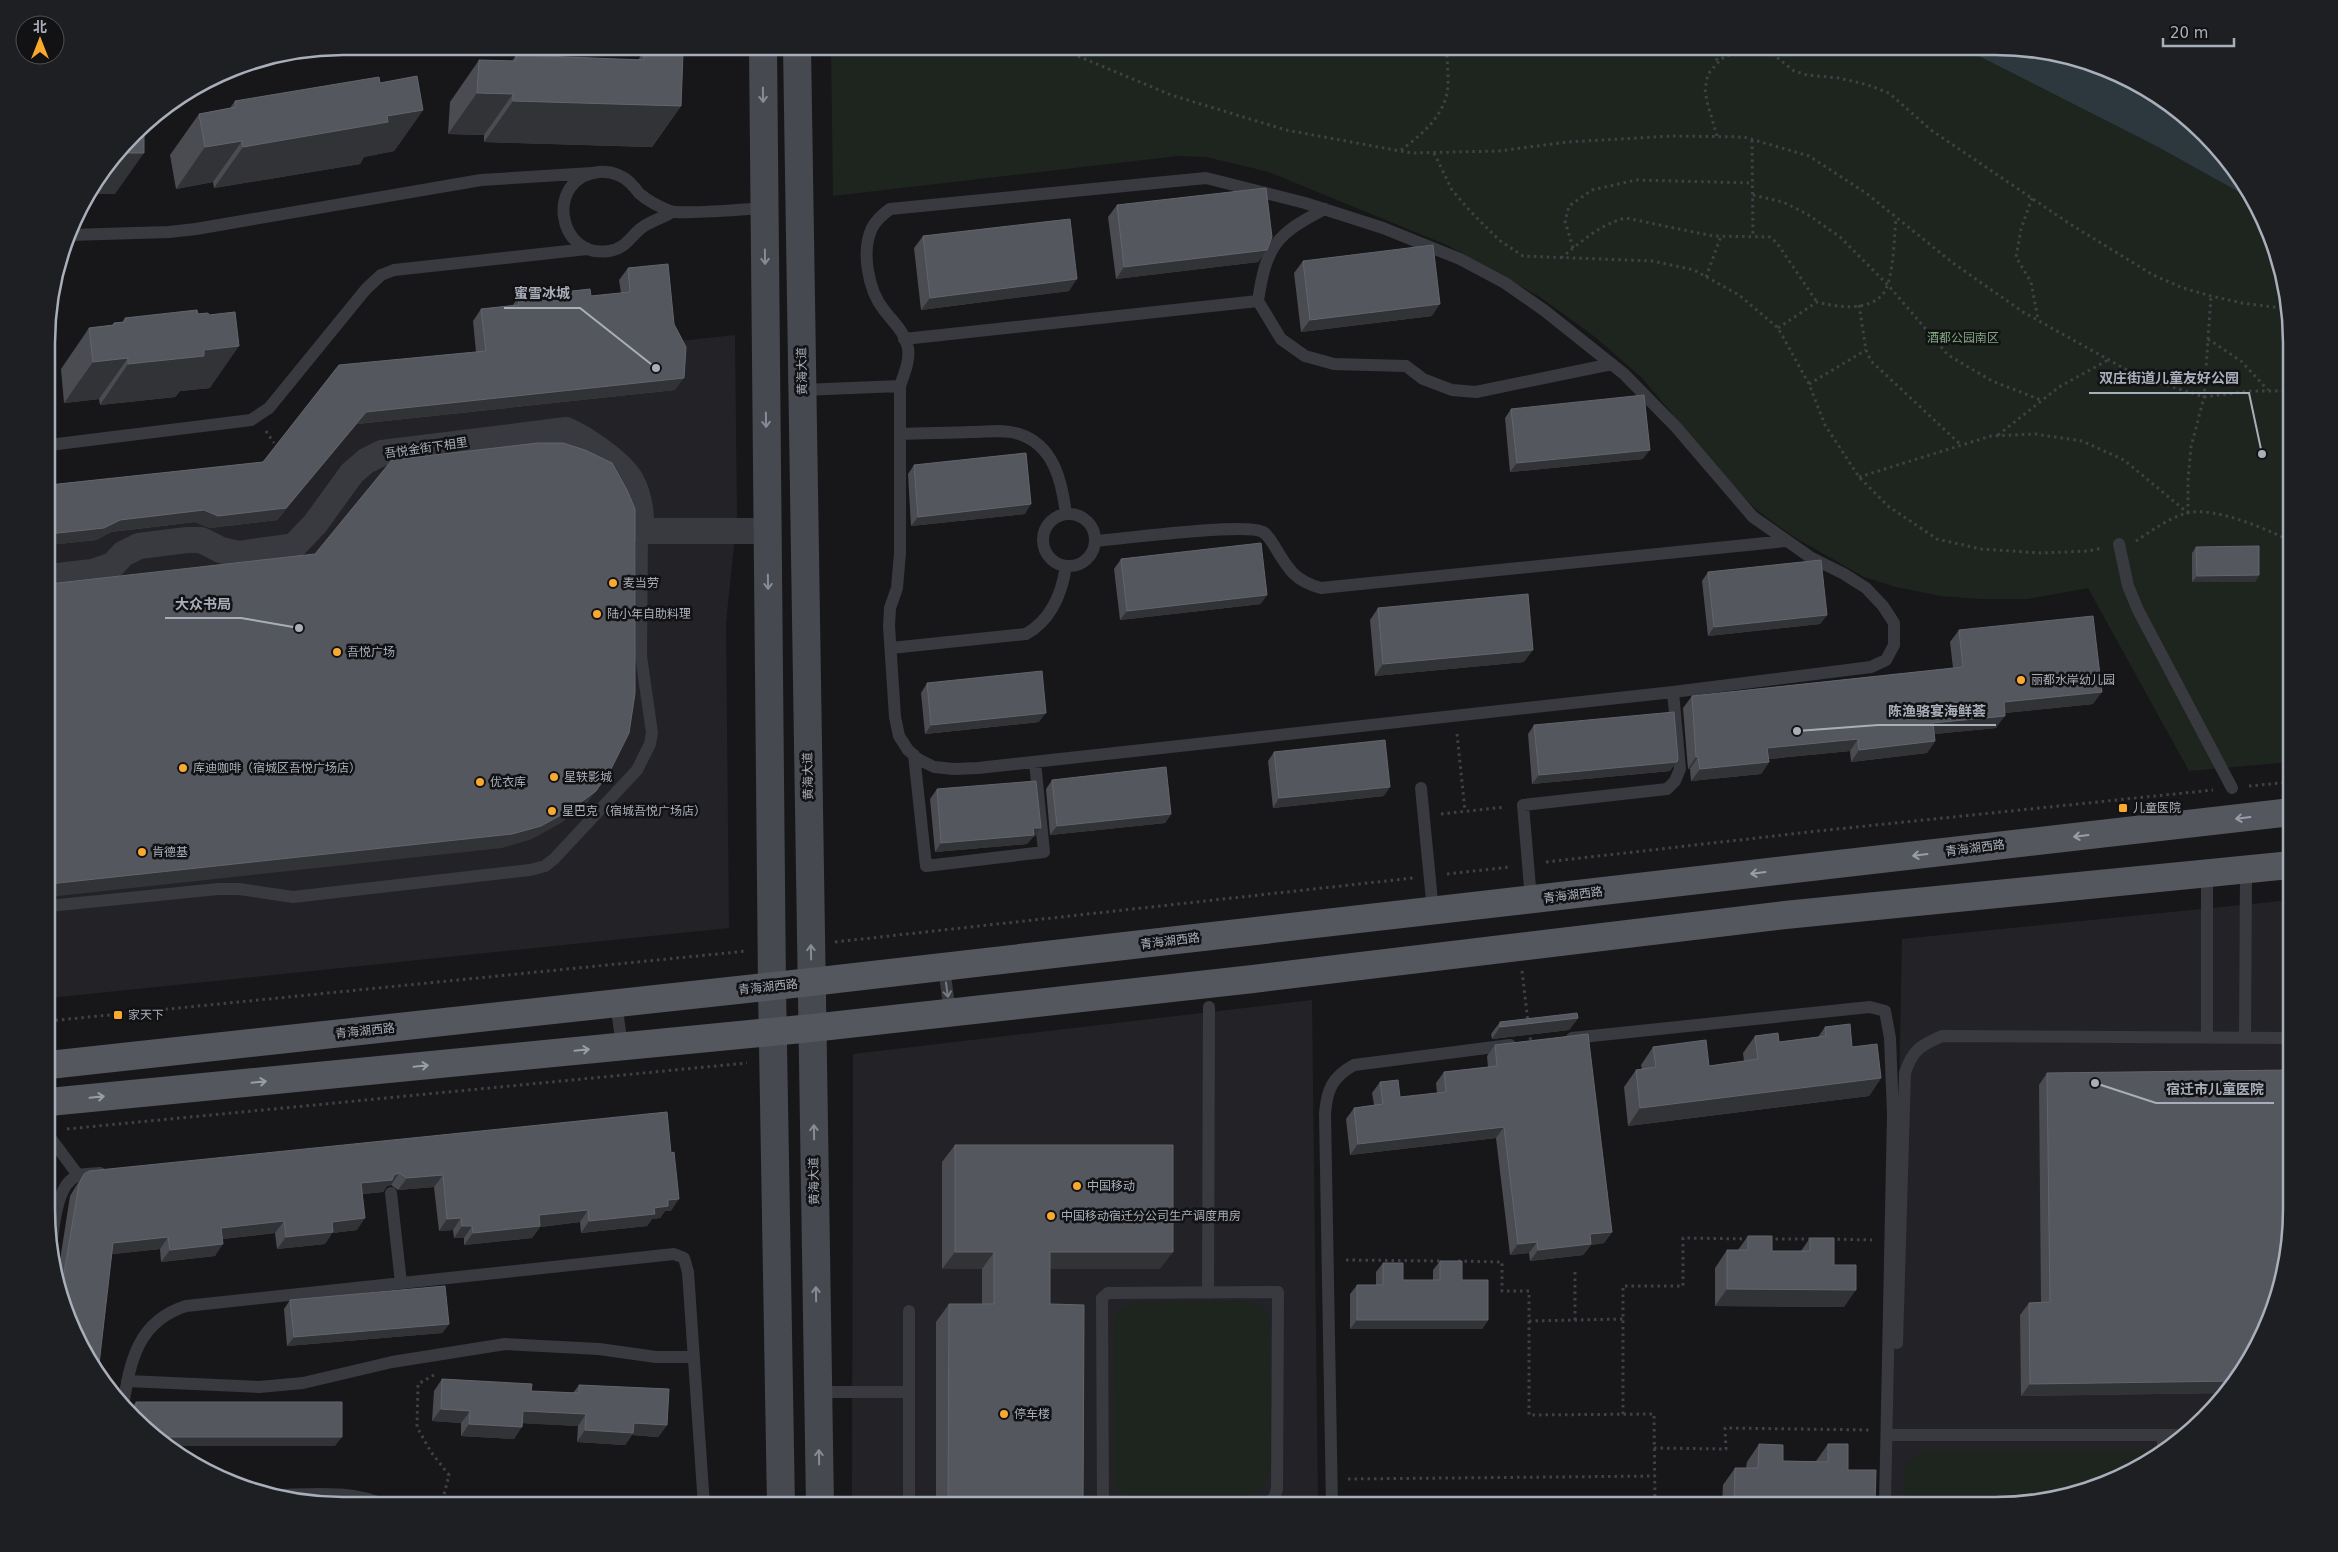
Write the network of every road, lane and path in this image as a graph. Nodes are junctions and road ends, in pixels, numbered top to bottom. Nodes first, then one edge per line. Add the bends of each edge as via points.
1 (763, 55) edge
2 (797, 55) edge
3 (1076, 55) edge
4 (1447, 55) edge
5 (1715, 55) edge
6 (1731, 55) edge
7 (1774, 55) edge
8 (1718, 63) junction
9 (1717, 136) junction
10 (1752, 140) junction
11 (1400, 151) junction
12 (1434, 152) junction
13 (592, 173) junction
14 (1752, 183) junction
15 (1753, 194) junction
16 (2032, 198) junction
17 (764, 208) junction
18 (1325, 209) junction
19 (672, 212) junction
20 (1896, 217) junction
21 (76, 236) edge
22 (1721, 236) junction
23 (1754, 236) junction
24 (1573, 248) junction
25 (587, 249) junction
26 (1560, 258) junction
27 (1706, 277) junction
28 (1888, 285) junction
29 (2211, 296) junction
30 (1258, 301) junction
31 (1817, 302) junction
32 (1859, 305) junction
33 (2281, 308) edge
34 (2038, 320) junction
35 (1778, 328) junction
36 (904, 339) junction
37 (2208, 339) junction
38 (1866, 350) junction
39 (2109, 360) junction
40 (1612, 364) junction
41 (1809, 384) junction
42 (900, 386) junction
43 (802, 390) junction
44 (2268, 390) junction
45 (2283, 391) edge
46 (2204, 398) junction
47 (2041, 400) junction
48 (900, 434) junction
49 (1998, 436) junction
50 (55, 444) edge
51 (1961, 445) junction
52 (1859, 477) junction
53 (2188, 513) junction
54 (1066, 514) junction
55 (642, 531) junction
56 (767, 531) junction
57 (2283, 538) edge
58 (1786, 541) junction
59 (1095, 542) junction
60 (2119, 544) junction
61 (1066, 566) junction
62 (55, 575) edge
63 (891, 648) junction
64 (1673, 692) junction
65 (1456, 716) junction
66 (914, 755) junction
67 (1035, 762) junction
68 (2283, 783) edge
69 (1420, 788) dead end
70 (2232, 788) junction
71 (1523, 805) junction
72 (1465, 812) junction
73 (2283, 813) edge
74 (1424, 816) junction
75 (1528, 864) junction
76 (2283, 866) edge
77 (2246, 871) junction
78 (2207, 875) junction
79 (1430, 876) junction
80 (1531, 899) junction
81 (55, 905) edge
82 (1433, 911) junction
83 (810, 945) junction
84 (771, 949) junction
85 (944, 967) junction
86 (1522, 968) dead end
87 (811, 982) junction
88 (772, 986) junction
89 (616, 1003) junction
90 (1209, 1006) dead end
91 (950, 1013) junction
92 (55, 1020) edge
93 (812, 1028) junction
94 (773, 1032) junction
95 (2207, 1038) junction
96 (2245, 1038) junction
97 (2283, 1038) edge
98 (1558, 1039) edge
99 (1531, 1042) joint
100 (622, 1046) junction
101 (55, 1064) edge
102 (55, 1101) edge
103 (55, 1144) edge
104 (118, 1171) edge
105 (78, 1175) junction
106 (391, 1193) edge
107 (56, 1221) edge
108 (1752, 1239) edge
109 (1762, 1239) edge
110 (1890, 1240) junction
111 (1328, 1260) junction
112 (1444, 1261) edge
113 (1453, 1261) edge
114 (1575, 1272) dead end
115 (401, 1283) junction
116 (1208, 1293) junction
117 (909, 1311) dead end
118 (1623, 1319) junction
119 (1575, 1320) junction
120 (1529, 1321) junction
121 (445, 1352) junction
122 (694, 1357) junction
123 (127, 1381) junction
124 (818, 1392) junction
125 (909, 1392) junction
126 (125, 1396) edge
127 (1623, 1414) junction
128 (1890, 1433) junction
129 (2163, 1435) junction
130 (2172, 1435) edge
131 (2163, 1442) edge
132 (1654, 1448) junction
133 (1655, 1476) junction
134 (1331, 1479) junction
135 (304, 1495) edge
136 (364, 1497) edge
137 (443, 1497) edge
138 (703, 1497) edge
139 (781, 1497) edge
140 (820, 1497) edge
141 (909, 1497) edge
142 (1103, 1497) edge
143 (1274, 1497) edge
144 (1332, 1497) edge
145 (1655, 1497) edge
146 (1885, 1497) edge
147 (1892, 1497) edge

1 -> 17 street
2 - 43 street, 黄海大道
3 - 11 path via 1180,98 1286,130
4 - 11 path via 1447,94 1434,120
5 - 8 path
6 - 8 path
7 - 16 path via 1807,75 1840,78 1889,93 1931,130
8 - 9 path via 1708,74 1705,89
9 - 10 path
9 - 12 path via 1567,142 1499,151
10 - 14 path
10 - 20 path via 1809,156
11 - 12 path
12 - 26 path via 1452,190 1499,240 1523,256
13 - 19 lane via 613,173 623,177 639,194
13 - 21 lane via 480,180 196,229
13 - 25 lane via 571,187 563,205 566,230
14 - 15 path
14 - 24 path via 1636,180 1592,190 1569,206 1565,221
15 - 23 path
15 - 28 path via 1782,202 1807,214 1840,237
16 - 29 path via 2153,275
16 - 34 path via 2021,229 2016,257 2031,282
17 - 19 lane
17 -> 56 street
18 - 30 lane via 1284,233 1271,249 1262,273
18 - 36 lane via 1206,178 890,209 872,227 867,256 872,286 882,308 898,326
18 - 40 lane via 1460,259 1545,311
19 - 25 lane via 639,229 620,248 598,252
20 - 28 path
20 - 34 path via 1953,263
22 - 23 path
22 - 24 path via 1626,218 1612,221
22 - 27 path
23 - 31 path via 1770,237 1777,243
24 - 26 path
25 - 50 lane via 394,270 382,275 366,289 269,408 251,420
26 - 27 path via 1653,261 1694,270
27 - 35 path via 1739,295
28 - 32 path via 1883,295
28 - 47 path via 1948,355 1992,381
29 - 33 path
29 - 37 path
30 - 36 lane
30 - 40 lane via 1281,339 1305,356 1334,364 1406,366 1423,379 1452,390 1476,392
31 - 32 path via 1846,308
31 - 35 path
32 - 38 path
34 - 39 path
35 - 41 path
36 - 42 lane via 908,362
37 - 44 path via 2241,360
37 - 46 path
38 - 41 path
38 - 51 path via 1870,361
39 - 46 path via 2136,375
39 - 47 path
40 - 58 lane via 1676,427 1753,517
41 - 52 path via 1825,425
42 - 43 lane
42 - 48 lane
43 - 83 street, 黄海大道
44 - 45 path
44 - 46 path
46 - 53 path via 2191,446
47 - 49 path
48 - 54 lane via 1018,433 1037,443 1052,460 1063,486
48 - 63 lane via 900,553 890,608
49 - 51 path
49 - 53 path via 2035,434 2082,441 2124,460
51 - 52 path
52 - 60 path via 1888,506 1937,539 1981,549 2041,553 2088,551
53 - 57 path via 2222,514
53 - 60 path via 2158,526 2136,541
54 - 59 lane via 1075,515 1090,525
54 - 61 lane via 1051,521 1043,536 1045,552 1058,564
55 - 56 street
55 - 62 street, 吾悦金街下相里 via 640,505 632,481 608,457 582,437 566,430 382,453 352,473 315,524 294,546 238,554 201,540 187,540 139,546 123,554 113,565 92,572
55 - 81 lane via 642,656 652,733 650,744 637,770 545,866 293,897 218,889
56 -> 84 street
58 - 59 lane via 1321,588 1305,584 1289,570 1270,538 1262,531 1213,530
58 - 64 lane via 1866,588 1883,606 1894,624 1894,645 1886,660 1871,667
59 - 61 lane via 1082,562
60 - 70 lane via 2128,586 2138,610
61 - 63 lane via 1058,597 1049,614 1037,628 1026,634
63 - 66 lane via 899,736
64 - 65 lane
64 - 71 lane via 1680,770 1667,789
65 - 67 lane
65 - 72 path
66 - 67 lane via 934,767 954,770
66 - 67 lane via 926,866 1044,852
68 - 70 path
69 - 74 lane
70 - 75 path
71 - 72 path
71 - 75 lane
72 - 74 path
73 -> 80 main road, 青海湖西路
74 - 79 lane
75 - 79 path
75 - 80 lane
76 - 77 main road
77 - 78 main road
77 - 96 lane
78 - 91 main road via 1785,916
78 - 95 lane
79 - 82 lane
79 - 83 path
80 - 82 main road, 青海湖西路
82 - 85 main road, 青海湖西路
87 -> 83 street, 黄海大道
84 - 88 street
84 - 92 path
85 - 87 main road, 青海湖西路
85 -> 91 lane
86 - 99 path
87 - 88 main road, 青海湖西路
87 - 93 street, 黄海大道
88 - 89 main road, 青海湖西路
88 - 94 street
89 - 100 lane
89 - 101 main road, 青海湖西路
90 - 116 lane
91 - 93 main road
93 - 94 main road
124 -> 93 street, 黄海大道
94 - 100 main road
94 - 139 street
95 - 96 lane
95 - 128 lane via 1942,1036 1918,1047 1905,1073
96 - 97 lane
98 - 110 lane via 1870,1006 1885,1011 1890,1038 1893,1114
99 - 111 lane via 1354,1065 1331,1083 1325,1113
102 -> 100 main road
103 - 105 lane
104 - 105 lane
105 - 107 lane via 61,1192
106 - 115 lane
108 - 118 path via 1683,1238 1683,1286 1623,1286
109 - 110 path
110 - 128 lane
111 - 112 path
111 - 134 lane
113 - 120 path via 1502,1262 1502,1292 1529,1292
114 - 119 path
115 - 122 lane via 674,1254 684,1258 688,1272
115 - 123 lane via 186,1306 169,1311 156,1321 135,1352
116 - 142 lane via 1108,1293 1102,1298
116 - 143 lane via 1278,1292 1277,1489
117 - 125 lane
118 - 119 path
118 - 127 path
119 - 120 path
120 - 127 path via 1529,1416
121 - 122 lane via 505,1344 599,1349 656,1357
121 - 123 lane via 303,1382 260,1387
121 - 137 path via 434,1376 418,1384 417,1427 449,1475
122 - 138 lane
123 - 126 lane
124 - 125 lane
140 -> 124 street, 黄海大道
125 - 141 lane
127 - 132 path via 1654,1414
128 - 129 lane
128 - 132 path via 1725,1428 1726,1449
128 - 146 lane
128 - 147 lane
129 - 130 lane
129 - 131 lane
132 - 133 path
133 - 134 path
133 - 145 path
134 - 144 lane
135 - 136 lane

